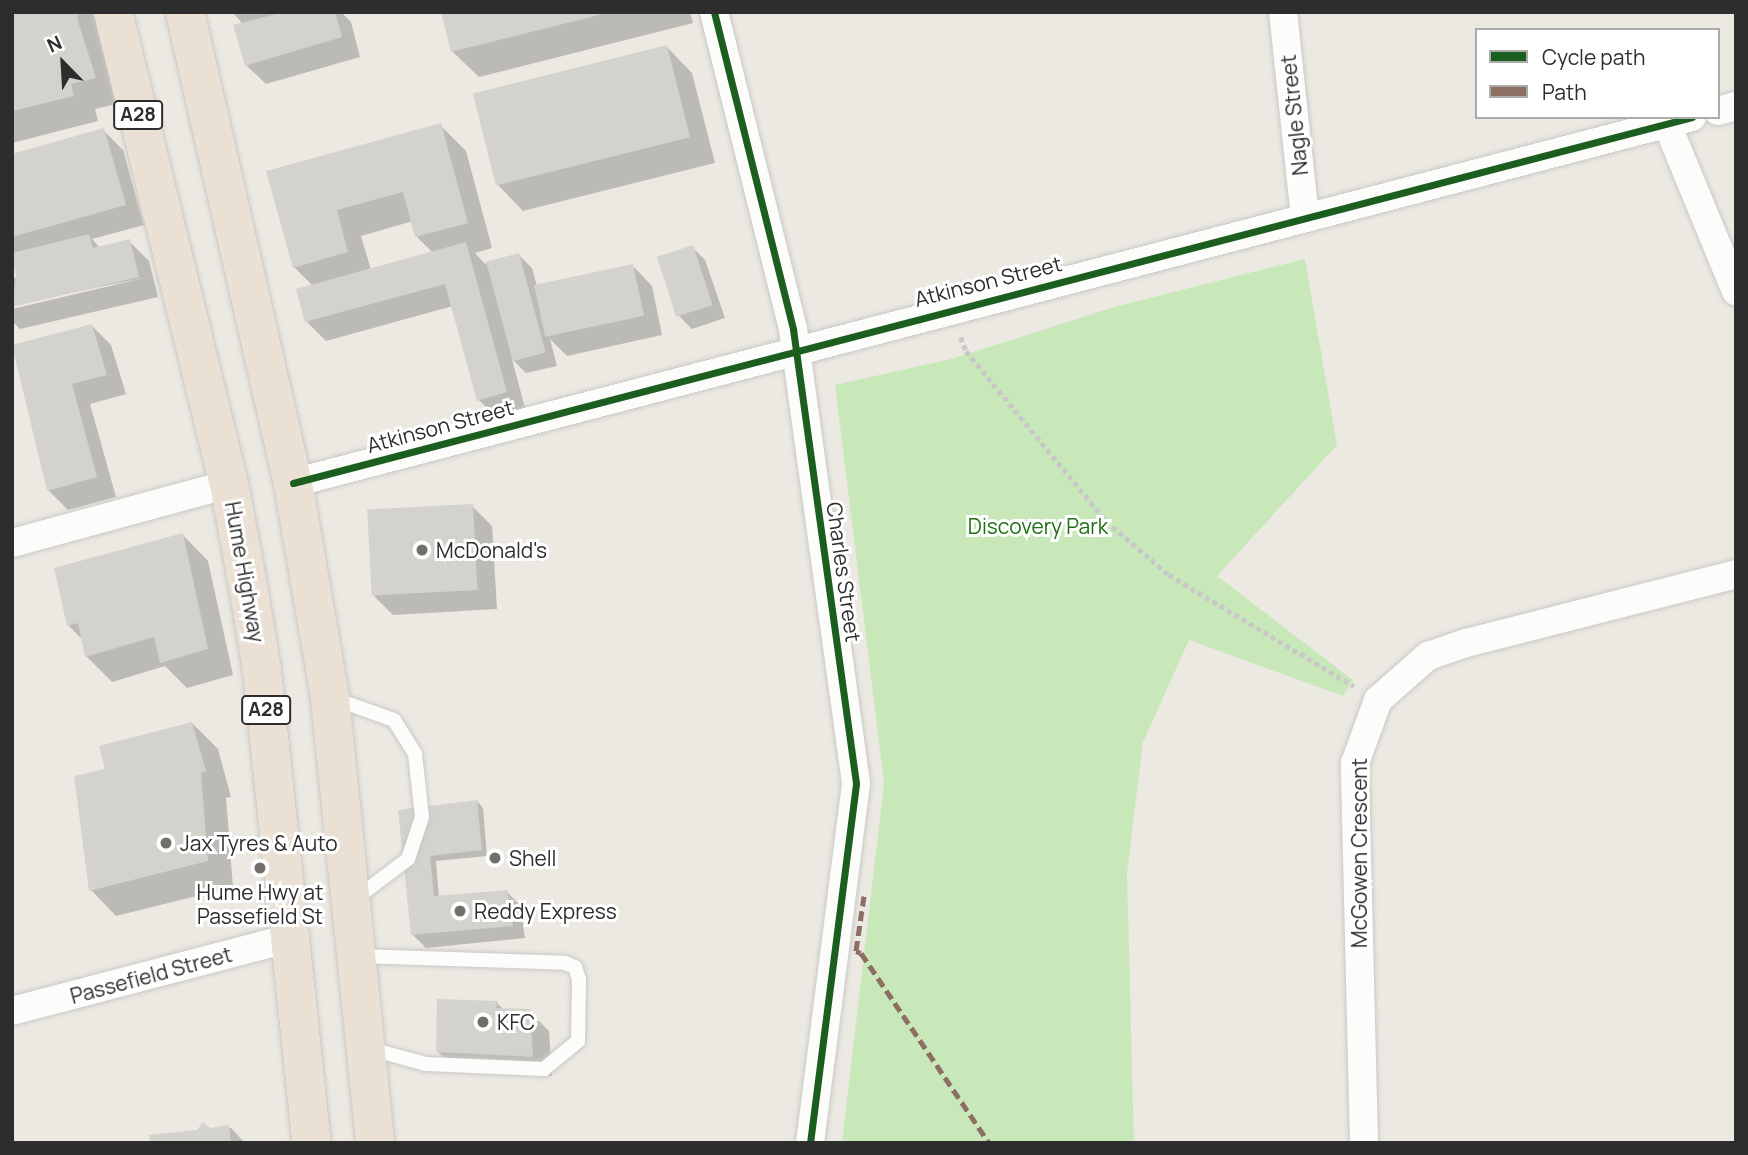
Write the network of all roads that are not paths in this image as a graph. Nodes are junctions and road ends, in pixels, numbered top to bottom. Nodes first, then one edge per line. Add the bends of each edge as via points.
1 (113, 12) edge
2 (185, 12) edge
3 (714, 12) edge
4 (1283, 12) edge
5 (1680, 120) edge
6 (1305, 218) junction
7 (1736, 291) edge
8 (795, 348) junction
9 (293, 483) junction
10 (229, 484) junction
11 (12, 543) edge
12 (1736, 574) edge
13 (330, 698) junction
14 (351, 902) junction
15 (290, 938) junction
16 (357, 956) junction
17 (12, 1011) edge
18 (363, 1046) junction
19 (312, 1143) edge
20 (375, 1143) edge
21 (810, 1143) edge
22 (1364, 1143) edge

1 - 10 highway, Hume Highway / A28
2 - 9 highway
3 - 8 street, Charles Street
4 - 6 street, Nagle Street
5 - 6 street, Atkinson Street
5 - 7 street
6 - 8 street, Atkinson Street
8 - 9 street, Atkinson Street
8 - 21 street, Charles Street via 856,784
9 - 13 highway
10 - 11 street
10 - 15 highway, Hume Highway / A28 via 262,671
12 - 22 street, McGowen Crescent via 1453,647 1428,656 1378,700 1355,763
13 - 14 highway
13 - 14 lane via 394,720 415,754 422,817 408,859
14 - 16 highway
15 - 17 street, Passefield Street
15 - 19 highway, Hume Highway / A28
16 - 18 highway
16 - 18 lane via 565,963 575,967 579,979 578,1041 544,1069 426,1064
18 - 20 highway

